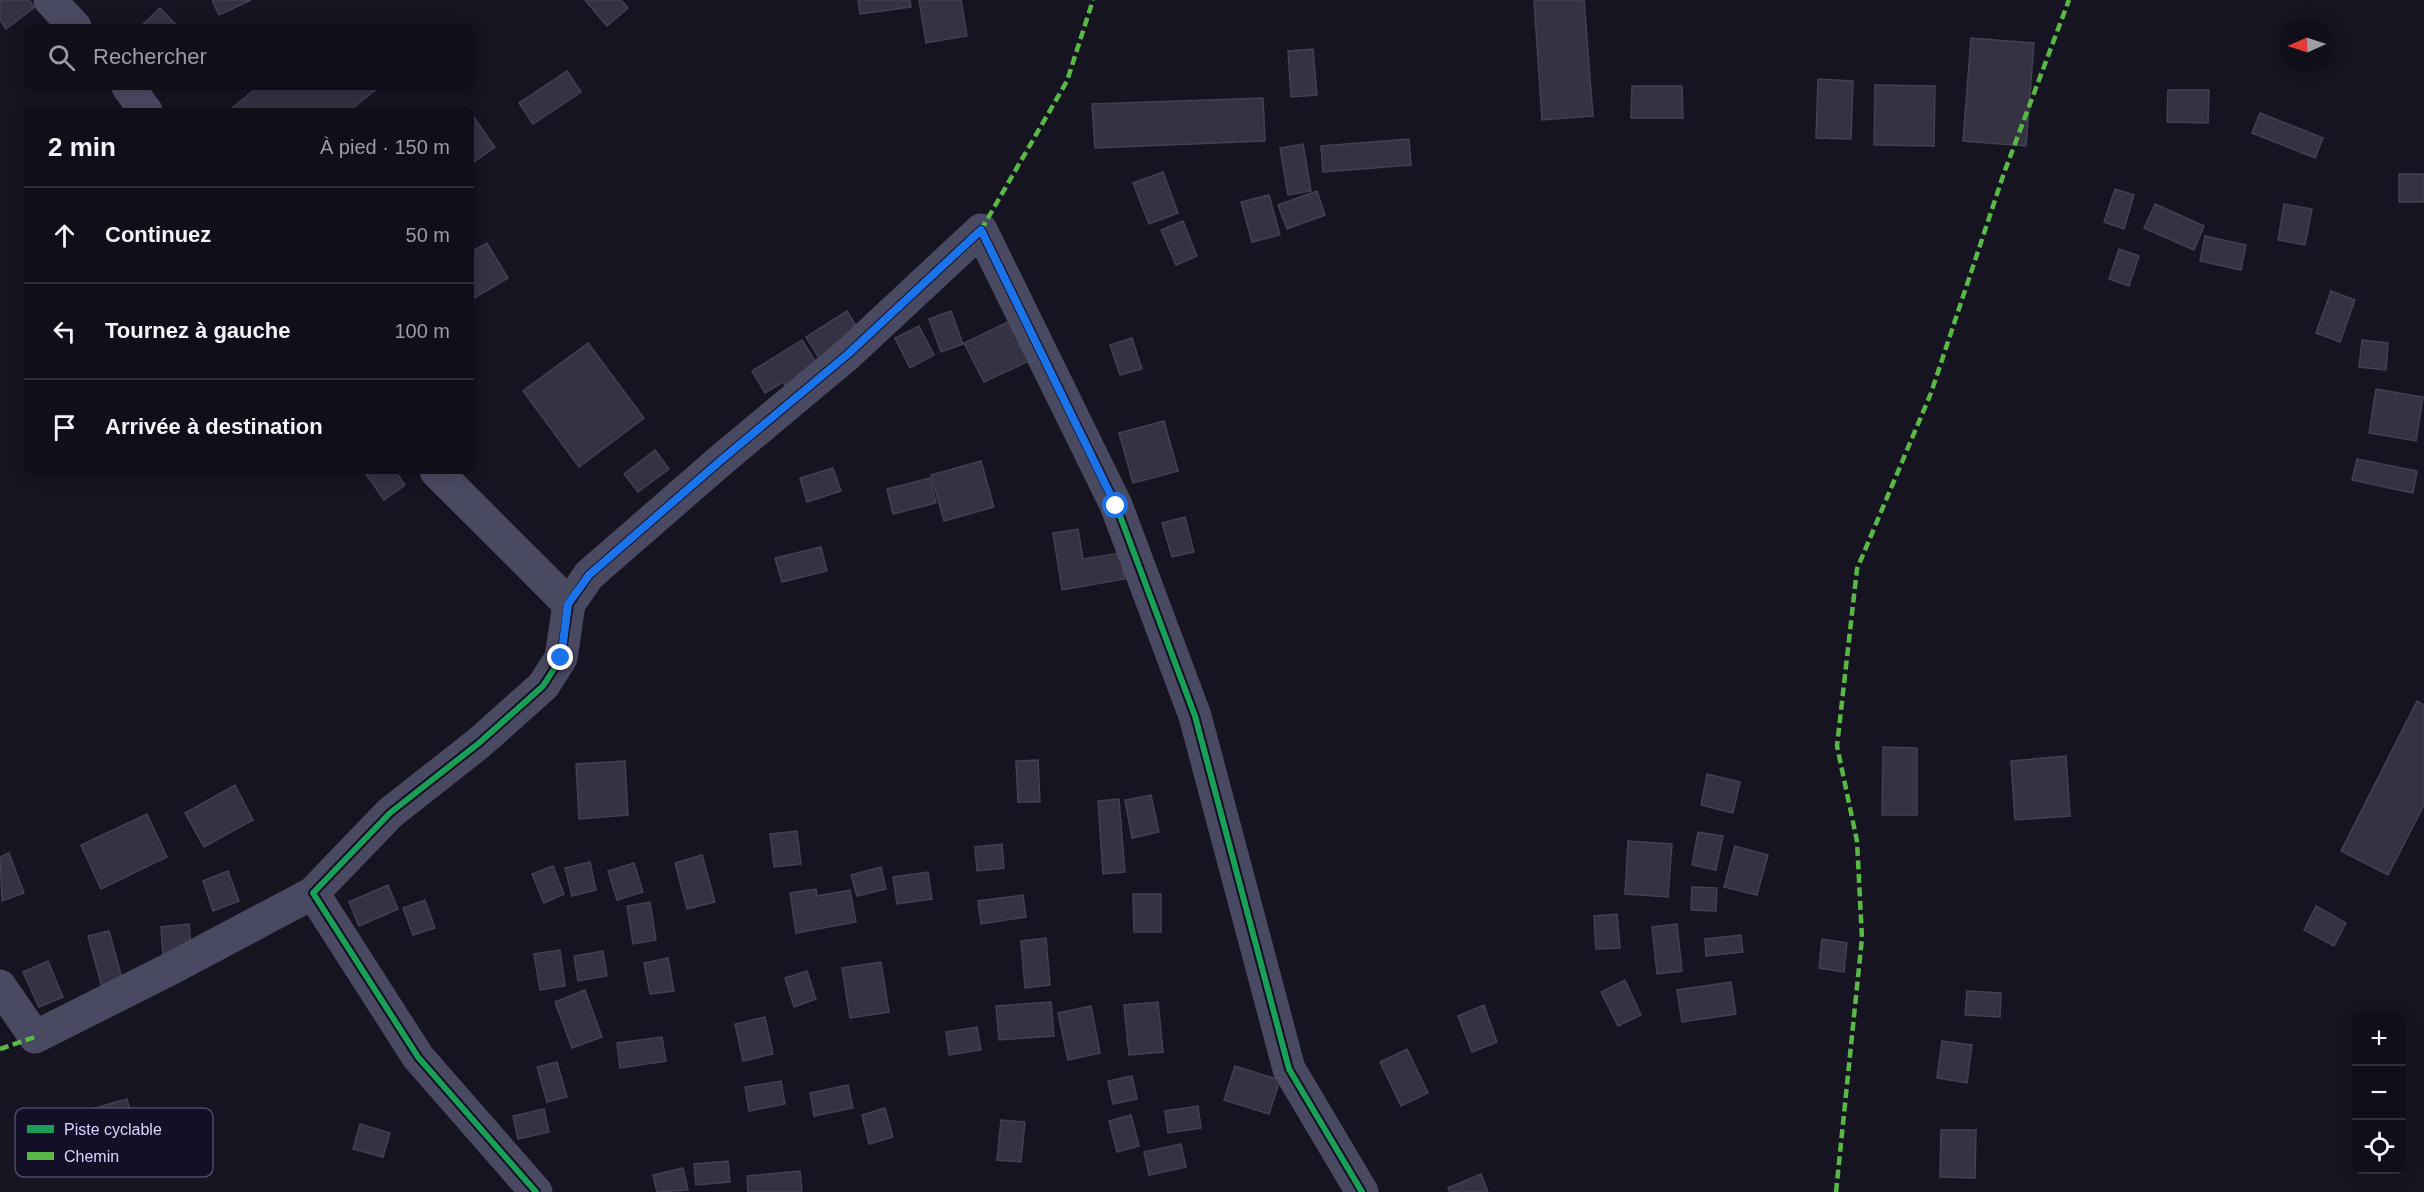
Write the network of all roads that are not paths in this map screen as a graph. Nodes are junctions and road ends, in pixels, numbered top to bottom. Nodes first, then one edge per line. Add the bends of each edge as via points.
1 (50, 0) edge
2 (72, 24) edge
3 (130, 90) edge
4 (144, 108) edge
5 (439, 474) edge
6 (568, 604) junction
7 (312, 893) junction
8 (0, 986) edge
9 (536, 1192) edge
10 (1362, 1192) edge

1 - 2 street
3 - 4 street
5 - 6 street
6 - 7 street via 561,658 543,686 390,813
6 - 10 street via 589,575 848,354 981,230 1116,506 1195,716 1289,1069
7 - 8 street via 35,1037
7 - 9 street via 418,1057

